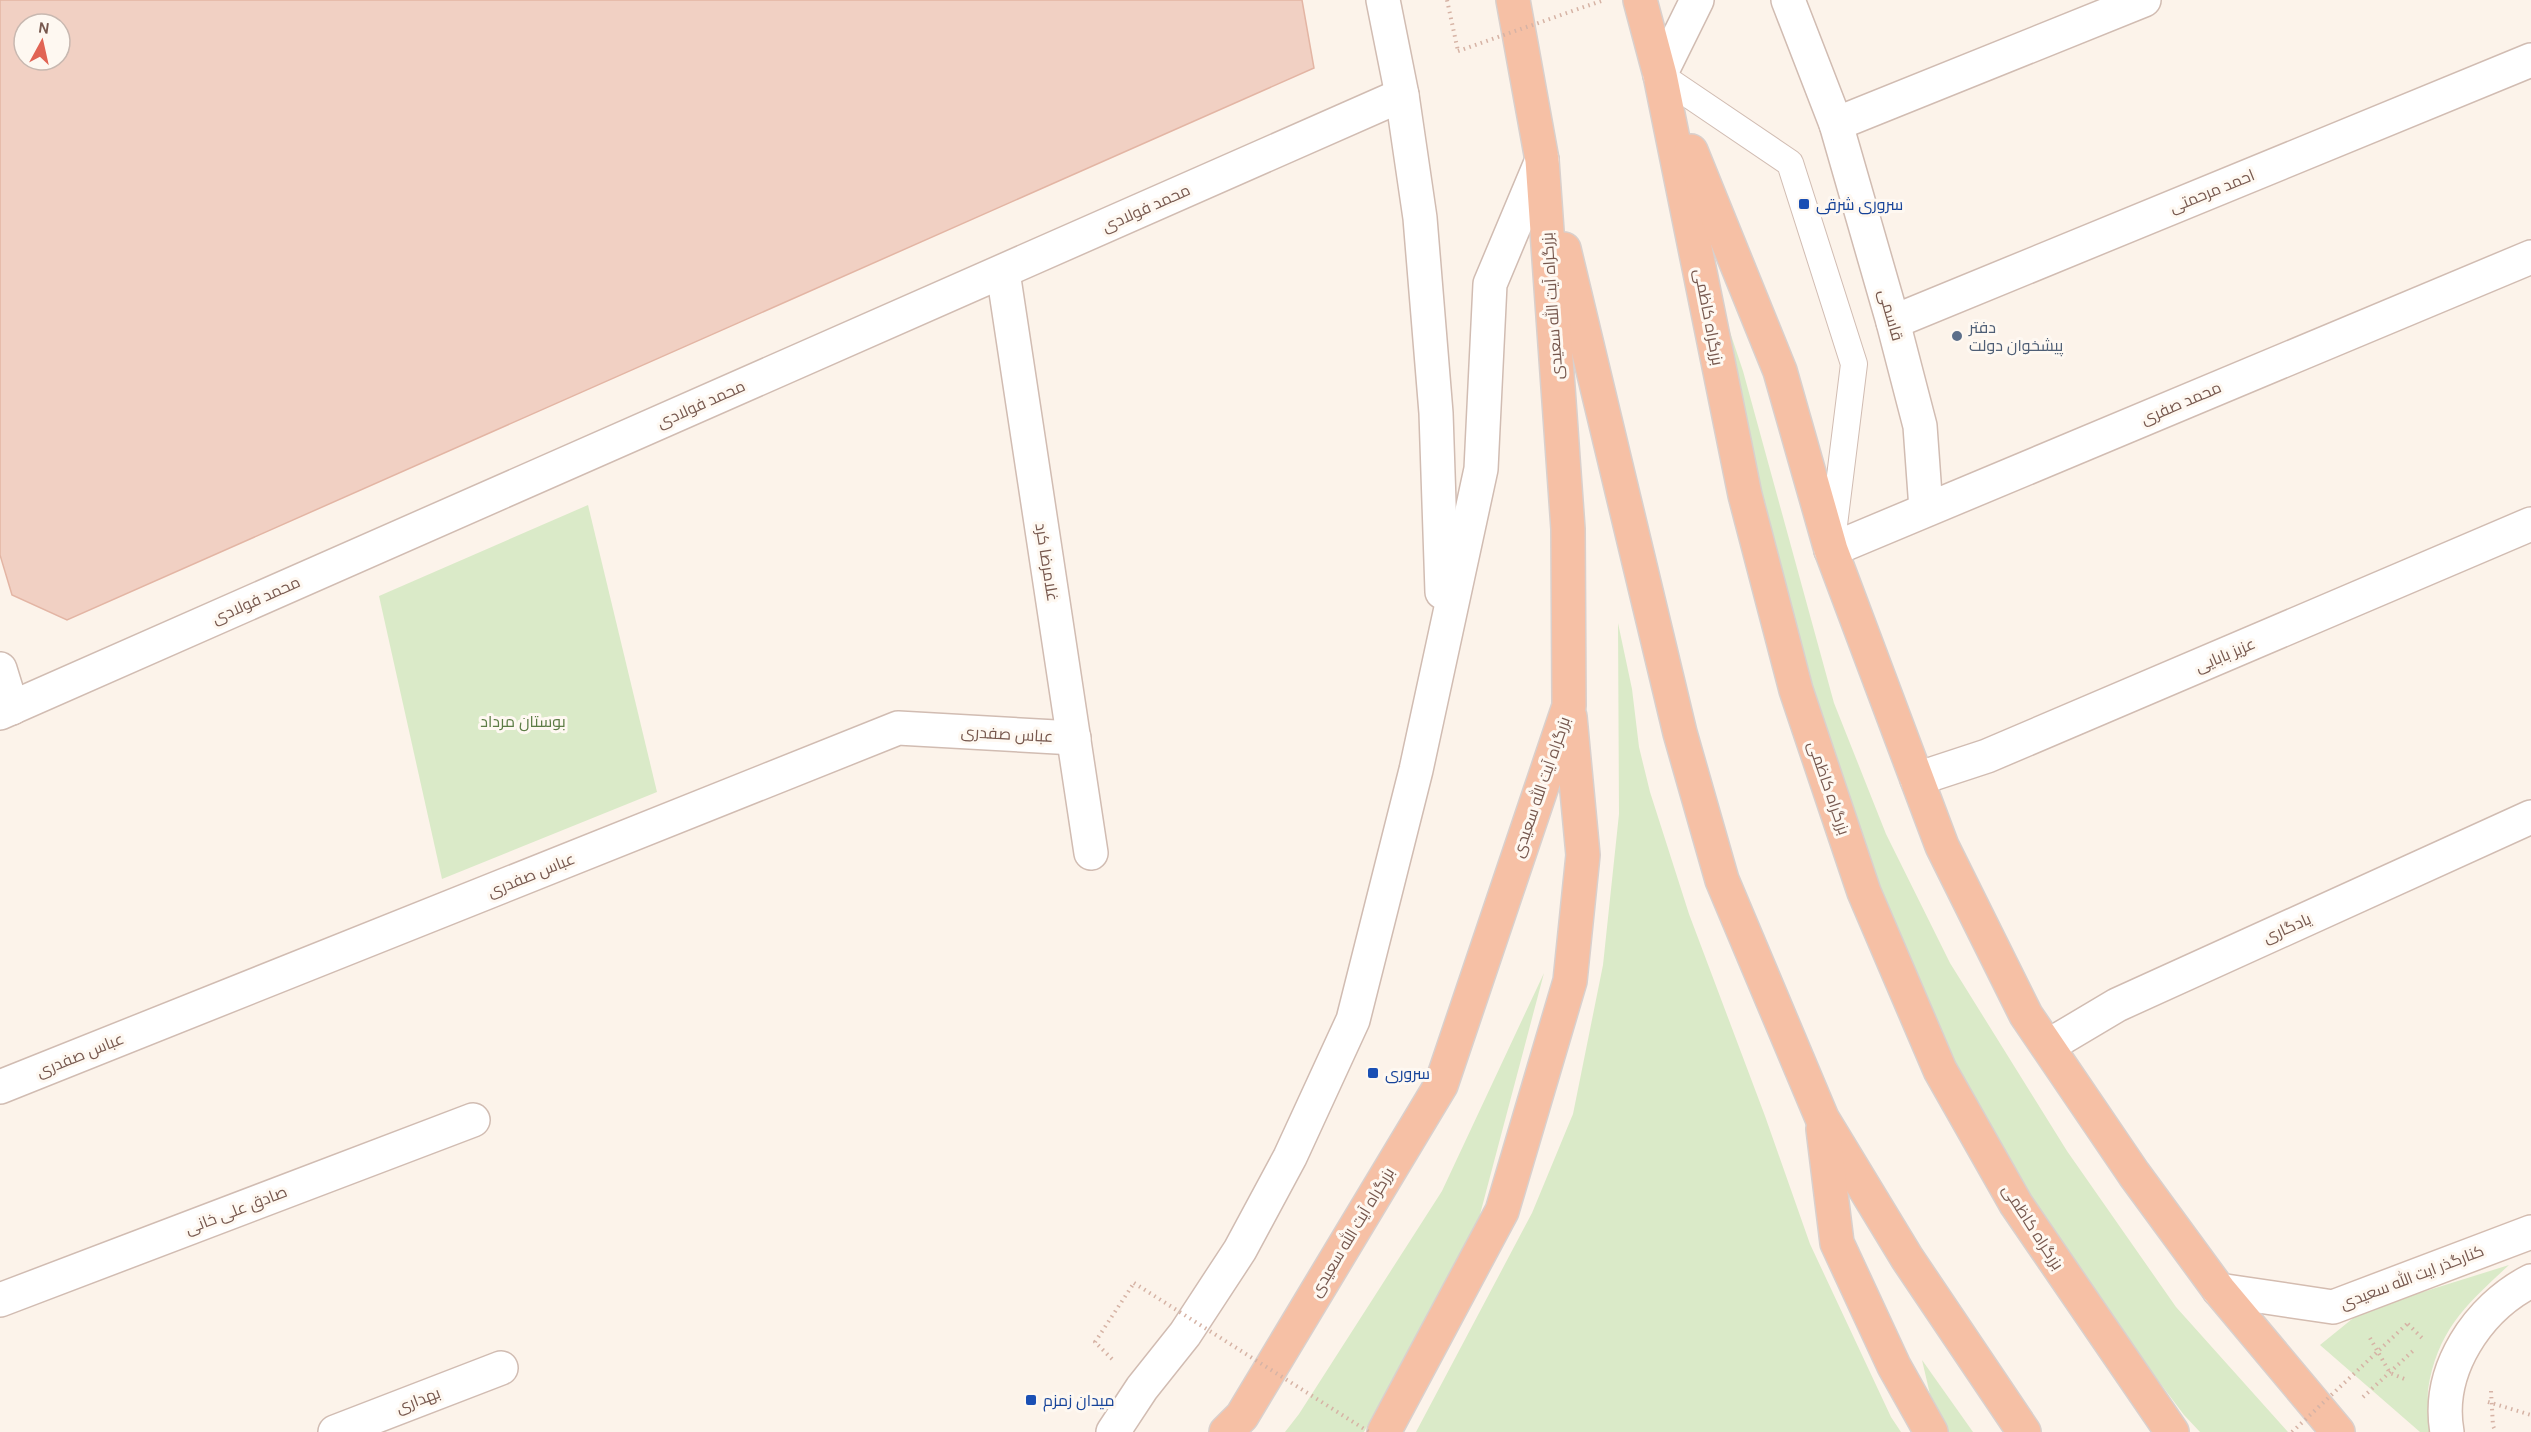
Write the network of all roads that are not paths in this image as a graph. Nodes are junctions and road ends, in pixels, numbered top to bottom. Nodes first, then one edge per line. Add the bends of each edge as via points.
1 (1383, 0) edge
2 (1513, 0) edge
3 (1640, 0) edge
4 (1697, 0) edge
5 (1788, 0) edge
6 (2144, 0) edge
7 (2531, 60) edge
8 (1660, 75) junction
9 (1402, 95) junction
10 (1836, 124) junction
11 (1542, 160) junction
12 (2531, 257) edge
13 (1003, 272) junction
14 (1893, 322) junction
15 (1926, 509) junction
16 (2531, 524) edge
17 (1831, 550) junction
18 (1442, 656) junction
19 (0, 669) edge
20 (1569, 706) junction
21 (6, 711) edge
22 (1074, 738) junction
23 (1917, 780) junction
24 (2531, 817) edge
25 (1091, 853) dead end
26 (2048, 1046) junction
27 (0, 1087) edge
28 (1822, 1118) junction
29 (473, 1120) dead end
30 (2531, 1232) edge
31 (2531, 1281) edge
32 (2219, 1290) junction
33 (0, 1300) edge
34 (501, 1368) dead end
35 (335, 1432) edge
36 (1113, 1432) edge
37 (1226, 1432) edge
38 (1384, 1432) edge
39 (1931, 1432) edge
40 (2024, 1432) edge
41 (2172, 1432) edge
42 (2338, 1432) edge
43 (2447, 1432) edge

1 - 9 street
2 - 11 highway, بزرگراه آیت الله سعیدی
3 - 8 highway
4 - 8 street
5 - 10 street, قاسمی
6 - 10 street
7 - 14 street, احمد مرحمتی
8 - 17 highway via 1780,371
8 - 17 lane via 1791,163 1854,364
8 - 41 highway, بزرگراه کاظمی via 1744,495 1796,690 1864,892 1940,1070 2016,1204
9 - 13 street, محمد فولادی
9 - 18 street via 1420,218 1436,413
10 - 14 street, قاسمی
11 - 18 street via 1490,284 1481,469
11 - 20 highway, بزرگراه آیت الله سعیدی via 1568,529
11 - 28 highway via 1680,733 1722,880
12 - 15 street, محمد صفری
13 - 21 street, محمد فولادی
13 - 22 street, غلامرضا کرد
14 - 15 street, قاسمی via 1920,426
15 - 17 street, محمد صفری
16 - 23 street, عزیز بابایی via 1987,756
17 - 23 highway
18 - 36 street via 1353,1020 1290,1157 1240,1250
19 - 21 street
20 - 37 highway, بزرگراه آیت الله سعیدی via 1441,1085 1242,1416
20 - 38 highway via 1583,855 1570,981 1502,1211
22 - 25 street, غلامرضا کرد
22 - 27 street, عباس صفدری via 898,728
23 - 26 highway via 1942,846 2026,1015
24 - 26 street, یادگاری via 2116,1005
26 - 32 highway via 2134,1174
28 - 39 highway via 1837,1243 1894,1366
28 - 40 highway via 1907,1258
29 - 33 street, صادق علی خانی
30 - 32 street, کنارگذر ایت الله سعیدی via 2333,1307
31 - 43 street via 2495,1304 2464,1345 2447,1398
32 - 42 highway
34 - 35 street, بهداری

